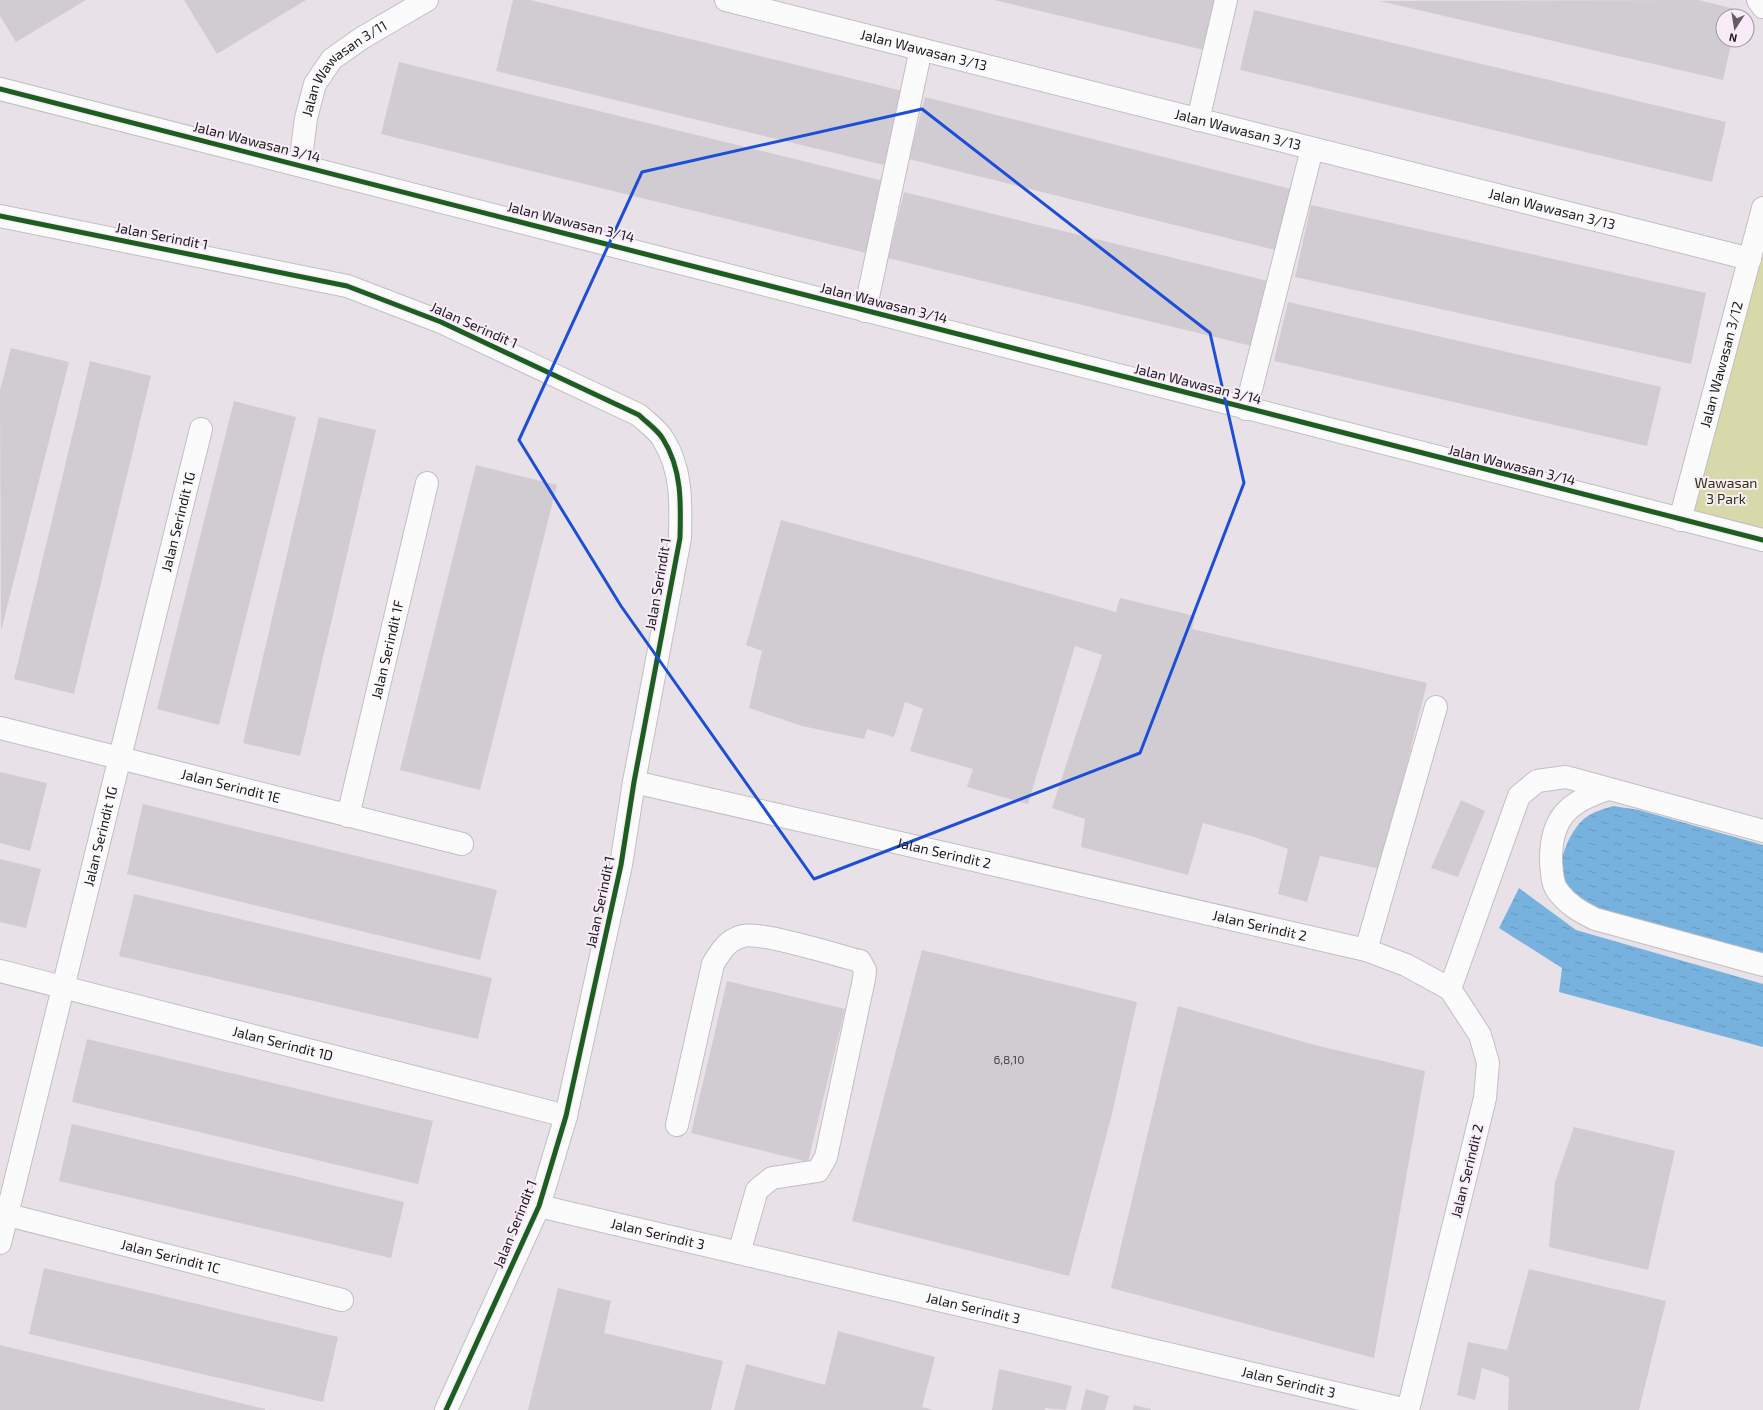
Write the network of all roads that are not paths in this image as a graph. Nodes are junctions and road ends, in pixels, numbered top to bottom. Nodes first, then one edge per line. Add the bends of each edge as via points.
1 (428, 0) edge
2 (726, 0) edge
3 (1226, 0) edge
4 (1758, 0) edge
5 (1763, 7) edge
6 (921, 49) junction
7 (0, 88) edge
8 (1198, 120) junction
9 (1312, 149) junction
10 (300, 165) junction
11 (1763, 208) edge
12 (0, 216) edge
13 (1750, 259) junction
14 (865, 311) junction
15 (1246, 408) junction
16 (201, 430) dead end
17 (427, 483) dead end
18 (1680, 520) junction
19 (1763, 540) edge
20 (1436, 707) dead end
21 (0, 728) edge
22 (120, 758) junction
23 (634, 782) junction
24 (1608, 788) junction
25 (348, 816) junction
26 (1763, 831) edge
27 (462, 844) dead end
28 (1366, 950) junction
29 (1763, 965) edge
30 (0, 971) edge
31 (63, 987) junction
32 (1450, 989) junction
33 (566, 1116) junction
34 (677, 1125) dead end
35 (539, 1206) junction
36 (3, 1214) edge
37 (0, 1242) edge
38 (739, 1253) junction
39 (342, 1300) dead end
40 (446, 1410) edge
41 (1407, 1410) edge

1 - 10 street, Jalan Wawasan 3/11 via 362,38 332,59 315,84 306,118
2 - 6 street, Jalan Wawasan 3/13
3 - 8 street
4 - 5 street
6 - 8 street, Jalan Wawasan 3/13
6 - 14 street
7 - 10 street, Jalan Wawasan 3/14
8 - 9 street, Jalan Wawasan 3/13
9 - 13 street, Jalan Wawasan 3/13
9 - 15 street
10 - 14 street, Jalan Wawasan 3/14
11 - 13 street, Jalan Wawasan 3/12
12 - 23 street, Jalan Serindit 1 via 347,286 441,322 639,415 663,438 675,464 681,497 680,538
13 - 18 street, Jalan Wawasan 3/12
14 - 15 street, Jalan Wawasan 3/14
15 - 18 street, Jalan Wawasan 3/14
16 - 22 street, Jalan Serindit 1G
17 - 25 street, Jalan Serindit 1F
18 - 19 street, Jalan Wawasan 3/14
20 - 28 street
21 - 22 street, Jalan Serindit 1E
22 - 25 street, Jalan Serindit 1E
22 - 31 street, Jalan Serindit 1G
23 - 28 street, Jalan Serindit 2
23 - 33 street, Jalan Serindit 1 via 621,865
24 - 26 street
24 - 29 street via 1572,804 1561,817 1554,834 1551,853 1556,889 1574,908 1595,919
24 - 32 street via 1566,777 1537,781 1519,796
25 - 27 street, Jalan Serindit 1E
28 - 32 street, Jalan Serindit 2 via 1406,965
30 - 31 street, Jalan Serindit 1D
31 - 33 street, Jalan Serindit 1D
31 - 36 street, Jalan Serindit 1G
32 - 41 street, Jalan Serindit 2 via 1480,1034 1488,1063 1485,1098
33 - 35 street, Jalan Serindit 1
34 - 38 street via 713,964 725,944 744,935 762,936 860,961 865,970 864,980 826,1157 818,1171 772,1178 757,1190
35 - 38 street, Jalan Serindit 3
35 - 40 street, Jalan Serindit 1
36 - 37 street, Jalan Serindit 1G
36 - 39 street, Jalan Serindit 1C
38 - 41 street, Jalan Serindit 3

